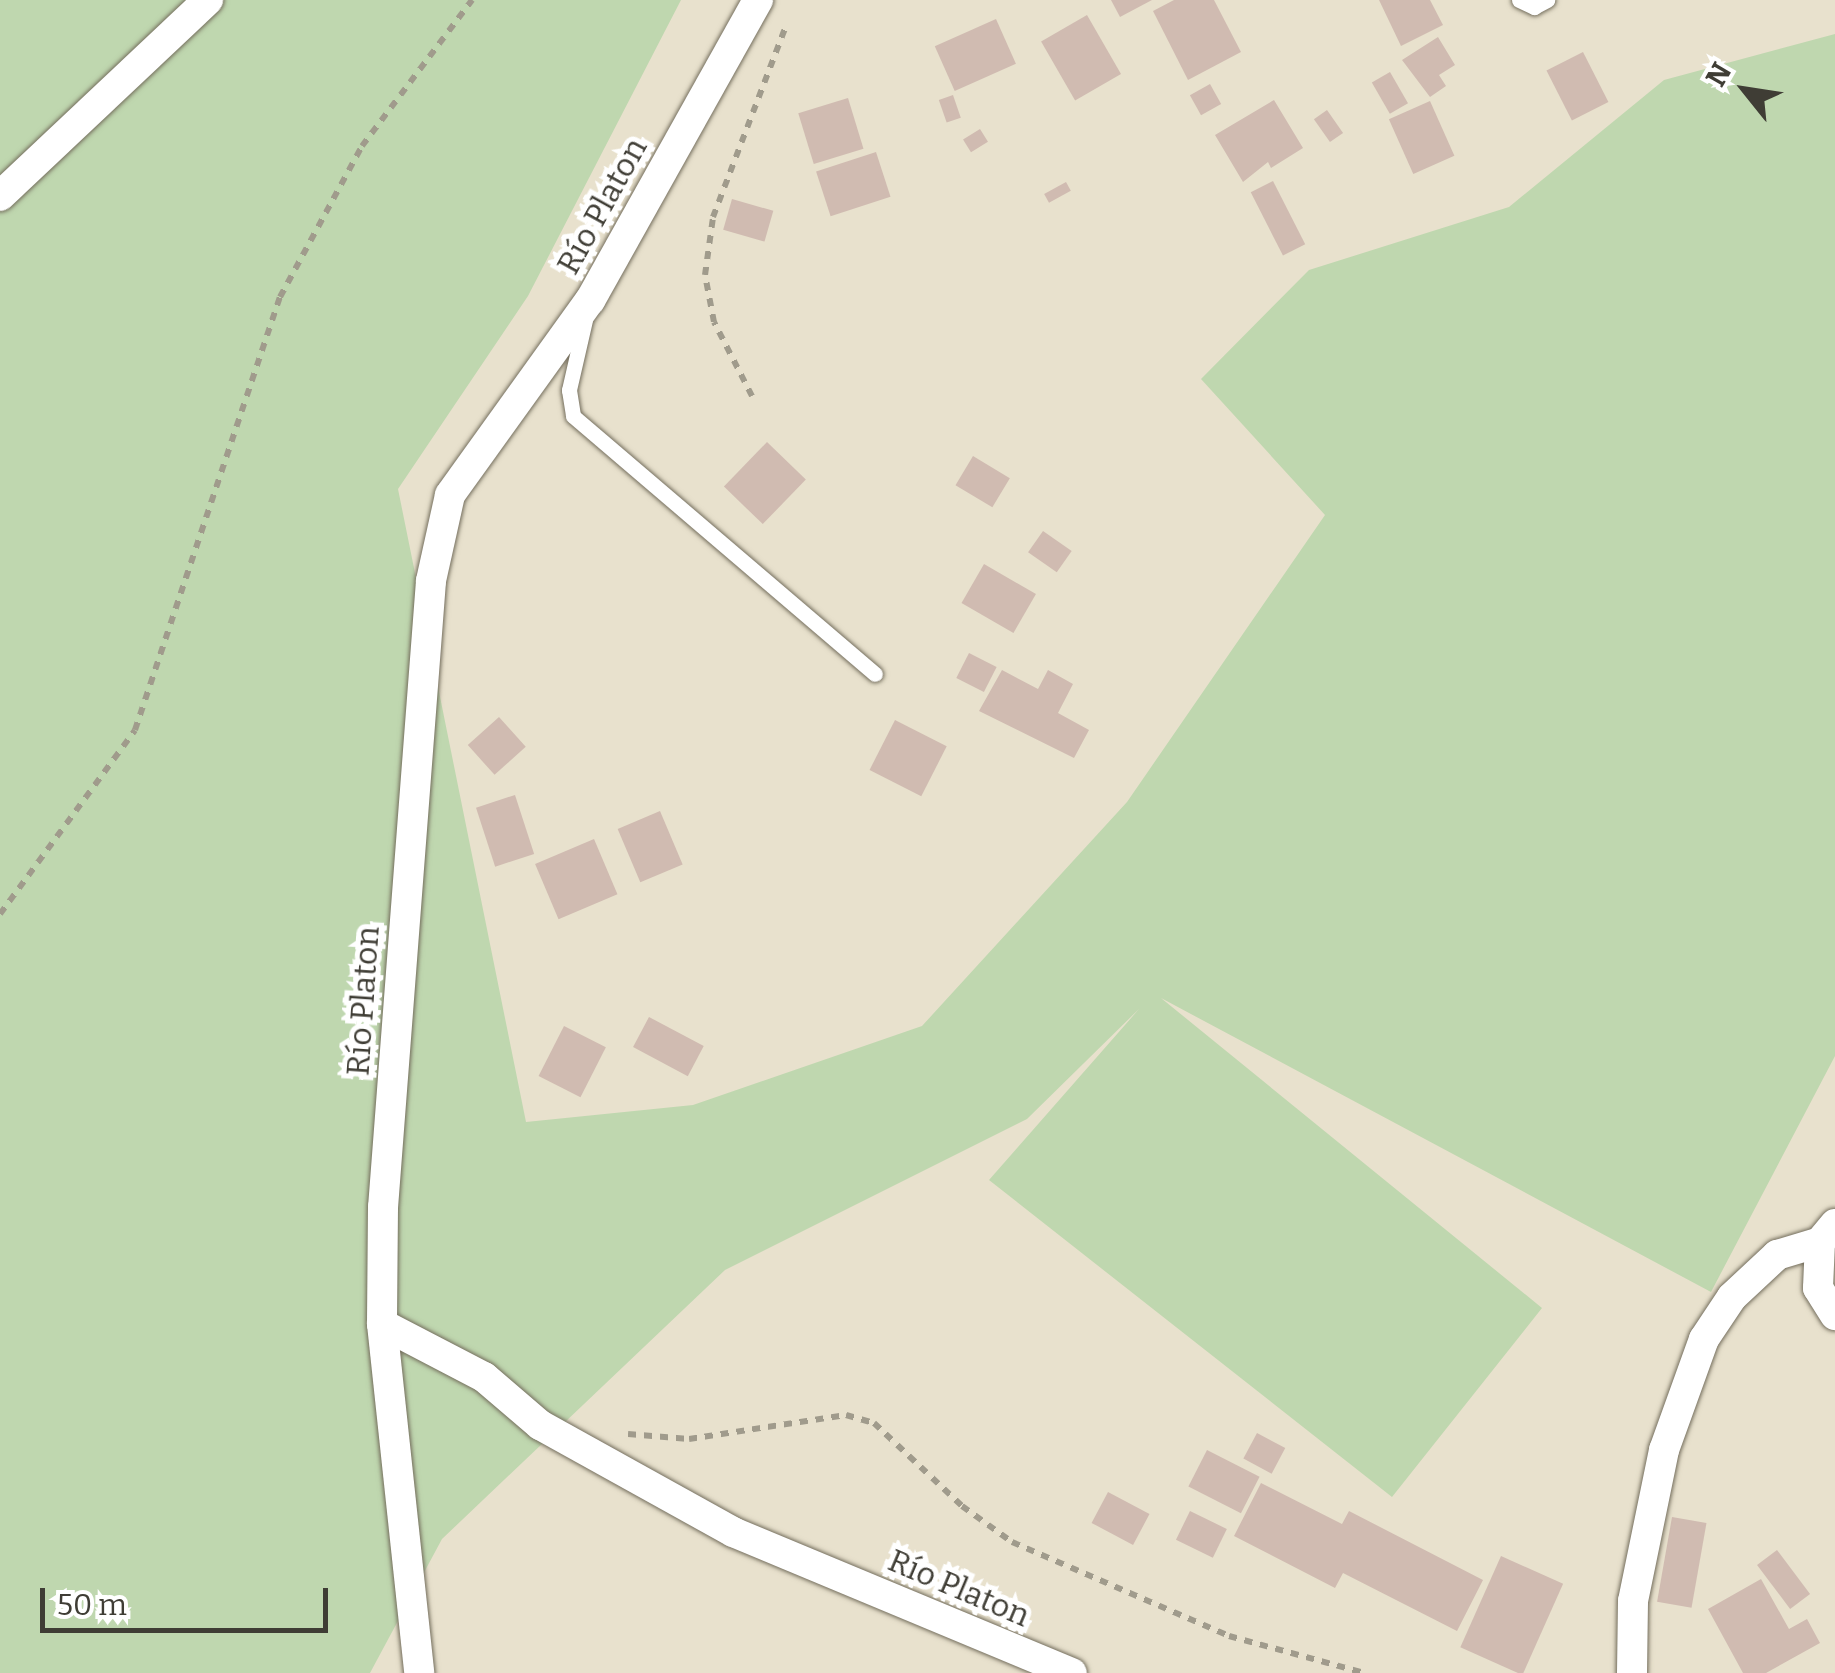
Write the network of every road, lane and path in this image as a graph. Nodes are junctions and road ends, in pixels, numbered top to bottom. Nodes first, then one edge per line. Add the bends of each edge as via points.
1 (208, 0) edge
2 (472, 0) edge
3 (758, 0) edge
4 (1519, 0) edge
5 (1547, 0) edge
6 (794, 8) dead end
7 (0, 196) edge
8 (590, 300) junction
9 (752, 396) dead end
10 (876, 674) dead end
11 (0, 914) edge
12 (1828, 1233) edge
13 (1835, 1315) edge
14 (382, 1324) junction
15 (613, 1432) dead end
16 (419, 1673) edge
17 (1072, 1673) edge
18 (1364, 1673) edge
19 (1632, 1673) edge

1 - 7 street
2 - 11 path via 362,146 280,297 135,730
3 - 8 street, Río Platon
4 - 5 lane via 1534,7
6 - 9 path via 720,199 705,276 714,322
8 - 10 lane via 570,390 573,416
8 - 14 street, Río Platon via 450,495 431,581 383,1207
12 - 13 street via 1818,1288
12 - 19 street via 1776,1254 1732,1297 1704,1339 1664,1450 1634,1601
14 - 16 street
14 - 17 street, Río Platon via 484,1377 540,1425 733,1532
15 - 18 path via 689,1439 809,1418 846,1415 874,1423 962,1506 1012,1542 1229,1636

